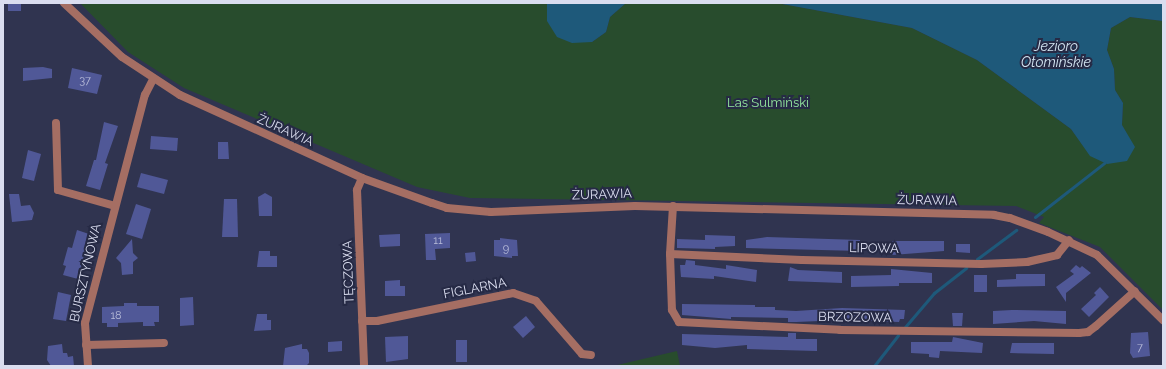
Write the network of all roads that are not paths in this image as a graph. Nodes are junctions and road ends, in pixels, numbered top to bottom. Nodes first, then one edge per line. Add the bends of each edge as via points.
1 (64, 3) edge
2 (153, 79) junction
3 (56, 123) dead end
4 (362, 178) junction
5 (115, 206) junction
6 (673, 206) junction
7 (1069, 240) junction
8 (670, 254) junction
9 (1134, 291) junction
10 (1163, 320) edge
11 (362, 321) junction
12 (164, 343) dead end
13 (86, 345) junction
14 (591, 355) dead end
15 (88, 366) edge
16 (364, 366) edge

1 - 2 street, ŻURAWIA via 122,57
2 - 4 street, ŻURAWIA via 203,107
2 - 5 street, BURSZTYNOWA via 145,95
3 - 5 street via 58,190
4 - 6 street, ŻURAWIA via 432,203 471,211
4 - 11 street, TĘCZOWA via 357,190
5 - 13 street, BURSZTYNOWA via 85,323
6 - 7 street, ŻURAWIA via 994,215 1010,218
6 - 8 street, BRZOZOWA
7 - 8 street, LIPOWA via 1057,255 1019,262 802,260
7 - 9 street, ŻURAWIA via 1098,256
8 - 9 street, BRZOZOWA via 672,310 675,320 717,326 1079,333 1088,332 1096,326
9 - 10 street, ŻURAWIA
11 - 14 street, FIGLARNA via 377,321 513,293 533,298 582,354
11 - 16 street, TĘCZOWA
12 - 13 street
13 - 15 street, BURSZTYNOWA

